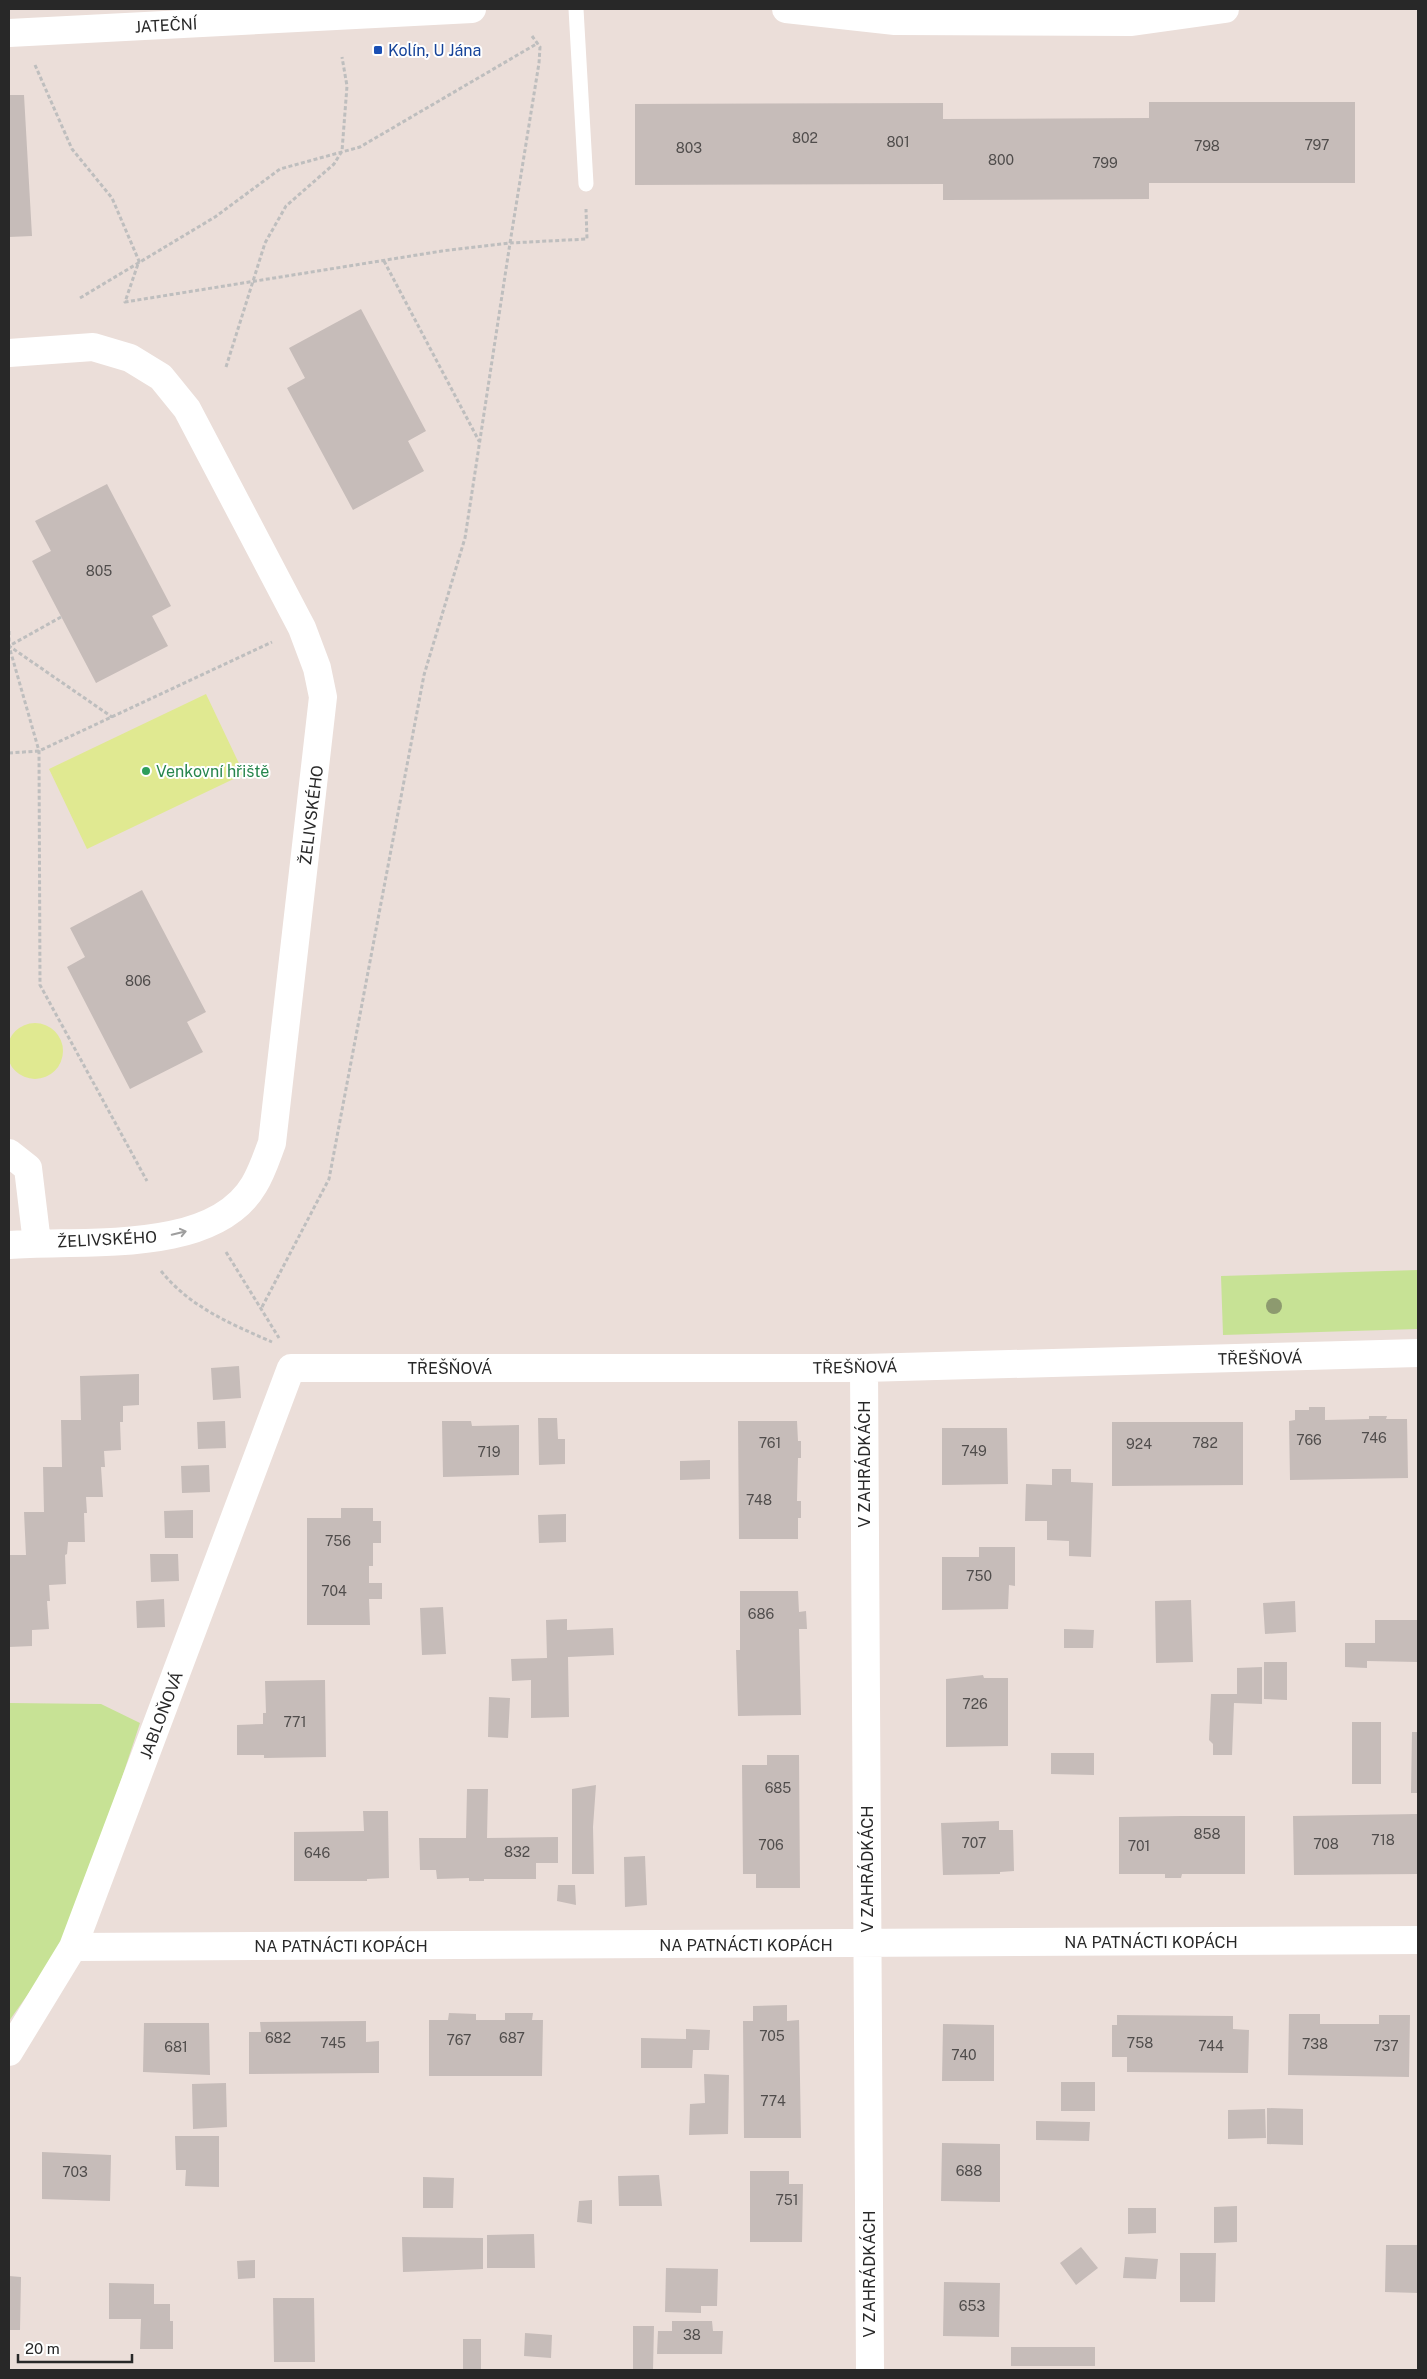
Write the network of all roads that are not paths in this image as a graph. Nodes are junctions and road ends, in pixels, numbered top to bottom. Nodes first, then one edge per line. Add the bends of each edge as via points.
1 (472, 9) edge
2 (576, 9) edge
3 (786, 9) edge
4 (1225, 9) edge
5 (9, 33) edge
6 (586, 184) road end
7 (9, 353) edge
8 (9, 1153) edge
9 (37, 1243) junction
10 (9, 1245) edge
11 (1418, 1353) edge
12 (288, 1358) joint
13 (864, 1368) junction
14 (1418, 1940) edge
15 (867, 1944) junction
16 (73, 1947) junction
17 (9, 2052) edge
18 (870, 2370) edge

1 - 5 street, JATEČNÍ
2 - 6 lane
3 - 4 street via 895,21 1132,22
9 -> 7 street, ŽELIVSKÉHO via 136,1241 182,1233 232,1210 254,1185 272,1142 323,697 317,668 302,628 187,409 161,377 130,358 93,347
8 - 9 street via 28,1168
9 - 10 street, ŽELIVSKÉHO
11 - 13 street, TŘEŠŇOVÁ
12 - 13 street, TŘEŠŇOVÁ
12 - 16 street, JABLOŇOVÁ
13 - 15 street, V ZAHRÁDKÁCH
14 - 15 street, NA PATNÁCTI KOPÁCH
15 - 16 street, NA PATNÁCTI KOPÁCH
15 - 18 street, V ZAHRÁDKÁCH
16 - 17 street, JABLOŇOVÁ

